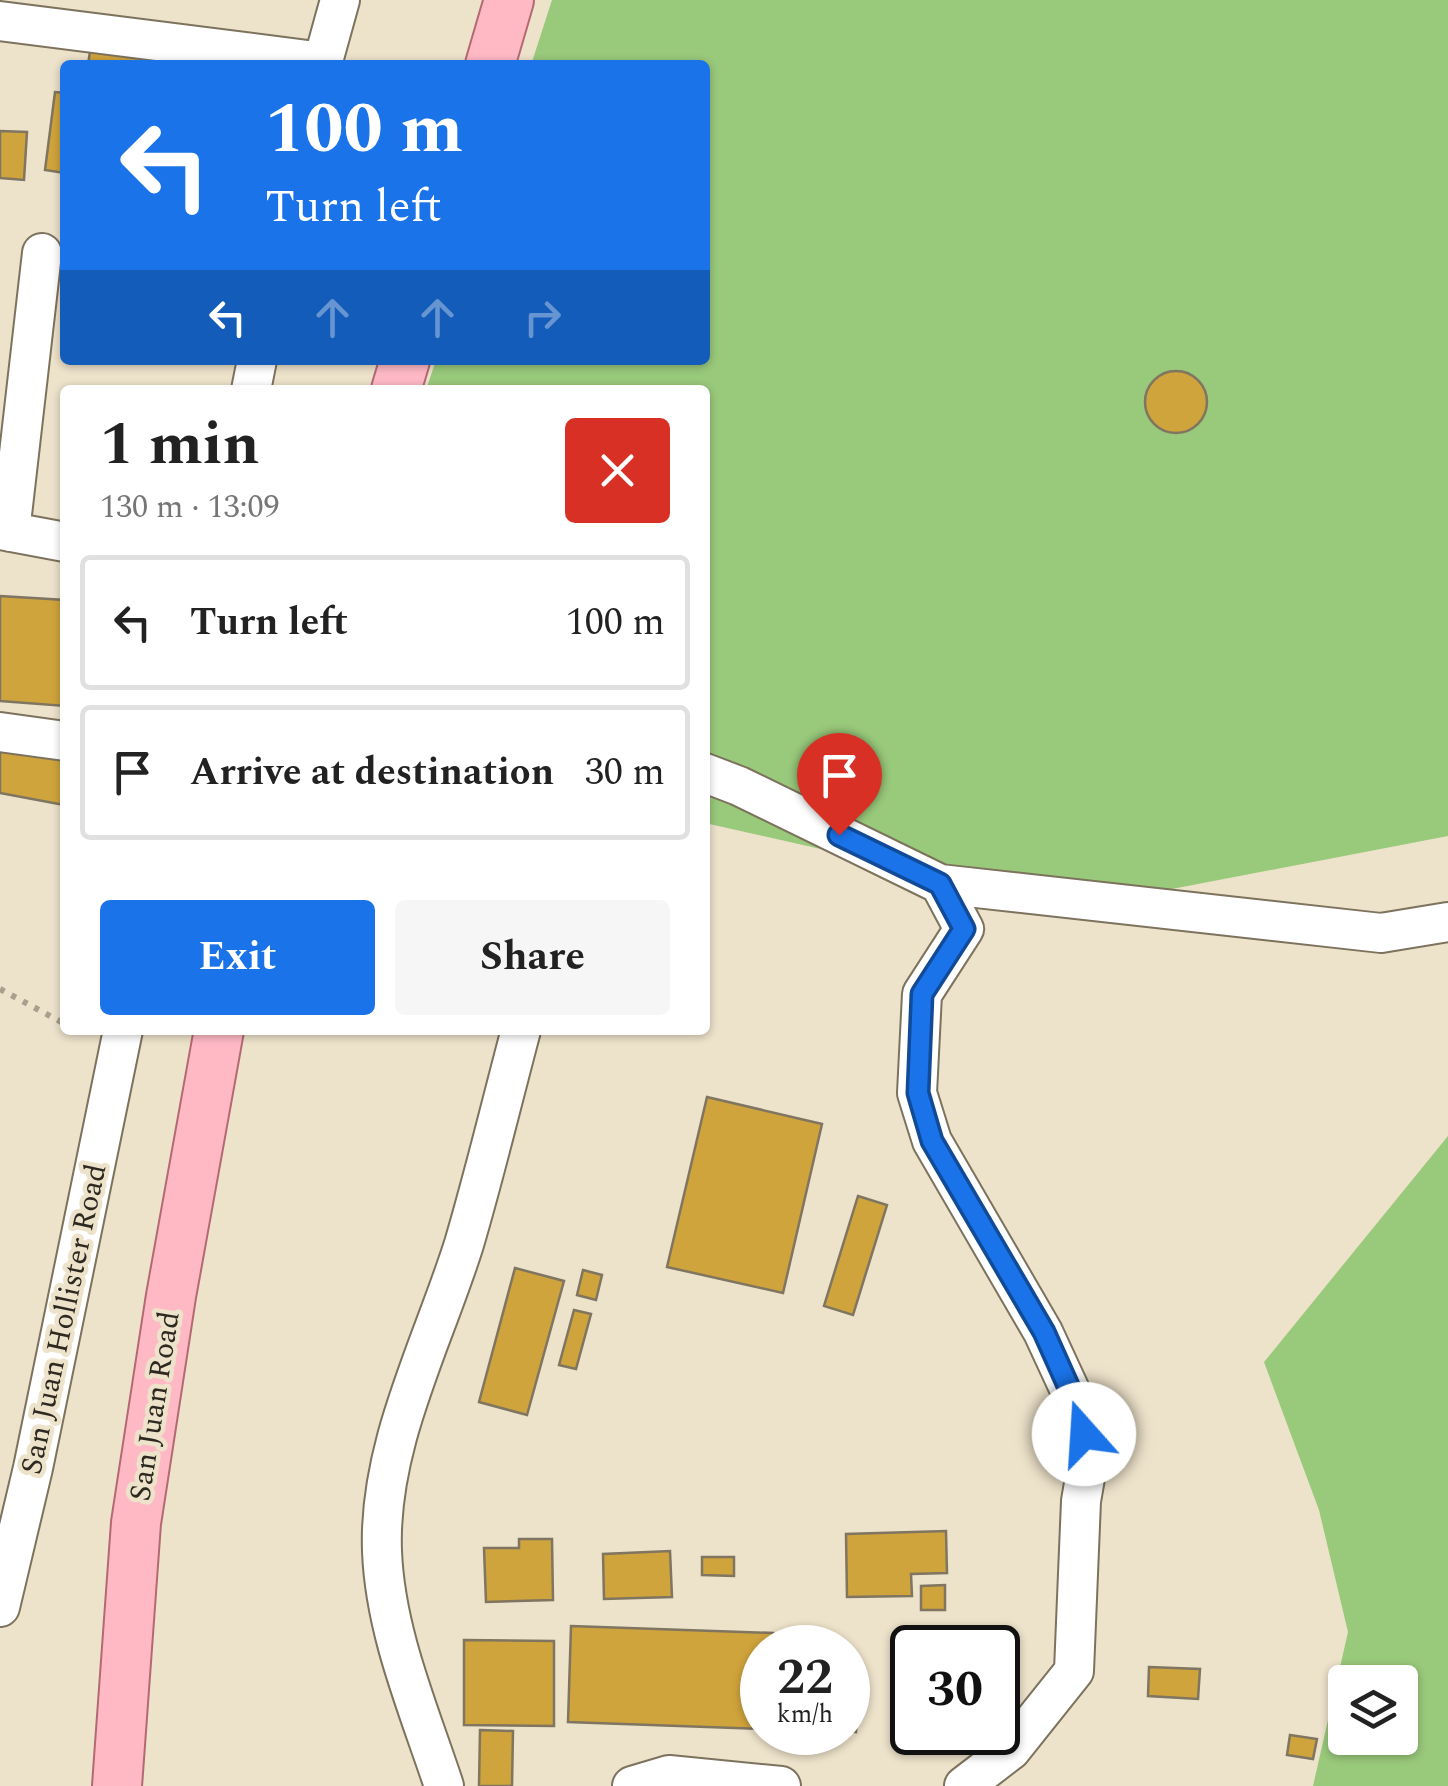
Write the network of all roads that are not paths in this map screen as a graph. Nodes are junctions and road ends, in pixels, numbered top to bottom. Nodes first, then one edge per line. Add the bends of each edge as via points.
1 (340, 0) edge
2 (508, 0) edge
3 (0, 21) edge
4 (293, 60) edge
5 (324, 60) edge
6 (491, 60) edge
7 (42, 252) dead end
8 (5, 531) edge
9 (60, 541) edge
10 (0, 732) edge
11 (60, 740) edge
12 (710, 776) edge
13 (940, 884) junction
14 (1448, 922) edge
15 (122, 1035) edge
16 (218, 1035) edge
17 (519, 1035) edge
18 (0, 1607) edge
19 (118, 1786) edge
20 (444, 1786) edge
21 (632, 1786) edge
22 (780, 1786) edge
23 (964, 1786) edge

1 - 5 street
2 - 6 main road
3 - 4 street
7 - 8 street
8 - 9 street
10 - 11 street
12 - 13 street
13 - 14 street via 1381,934
13 - 23 street via 964,929 922,994 918,1093 932,1141 1044,1332 1074,1399 1086,1472 1074,1671 1012,1750
15 - 18 street, San Juan Hollister Road
16 - 19 main road, San Juan Road via 136,1523
17 - 20 street via 464,1242 392,1454 382,1511 393,1632
21 - 22 street via 669,1775

